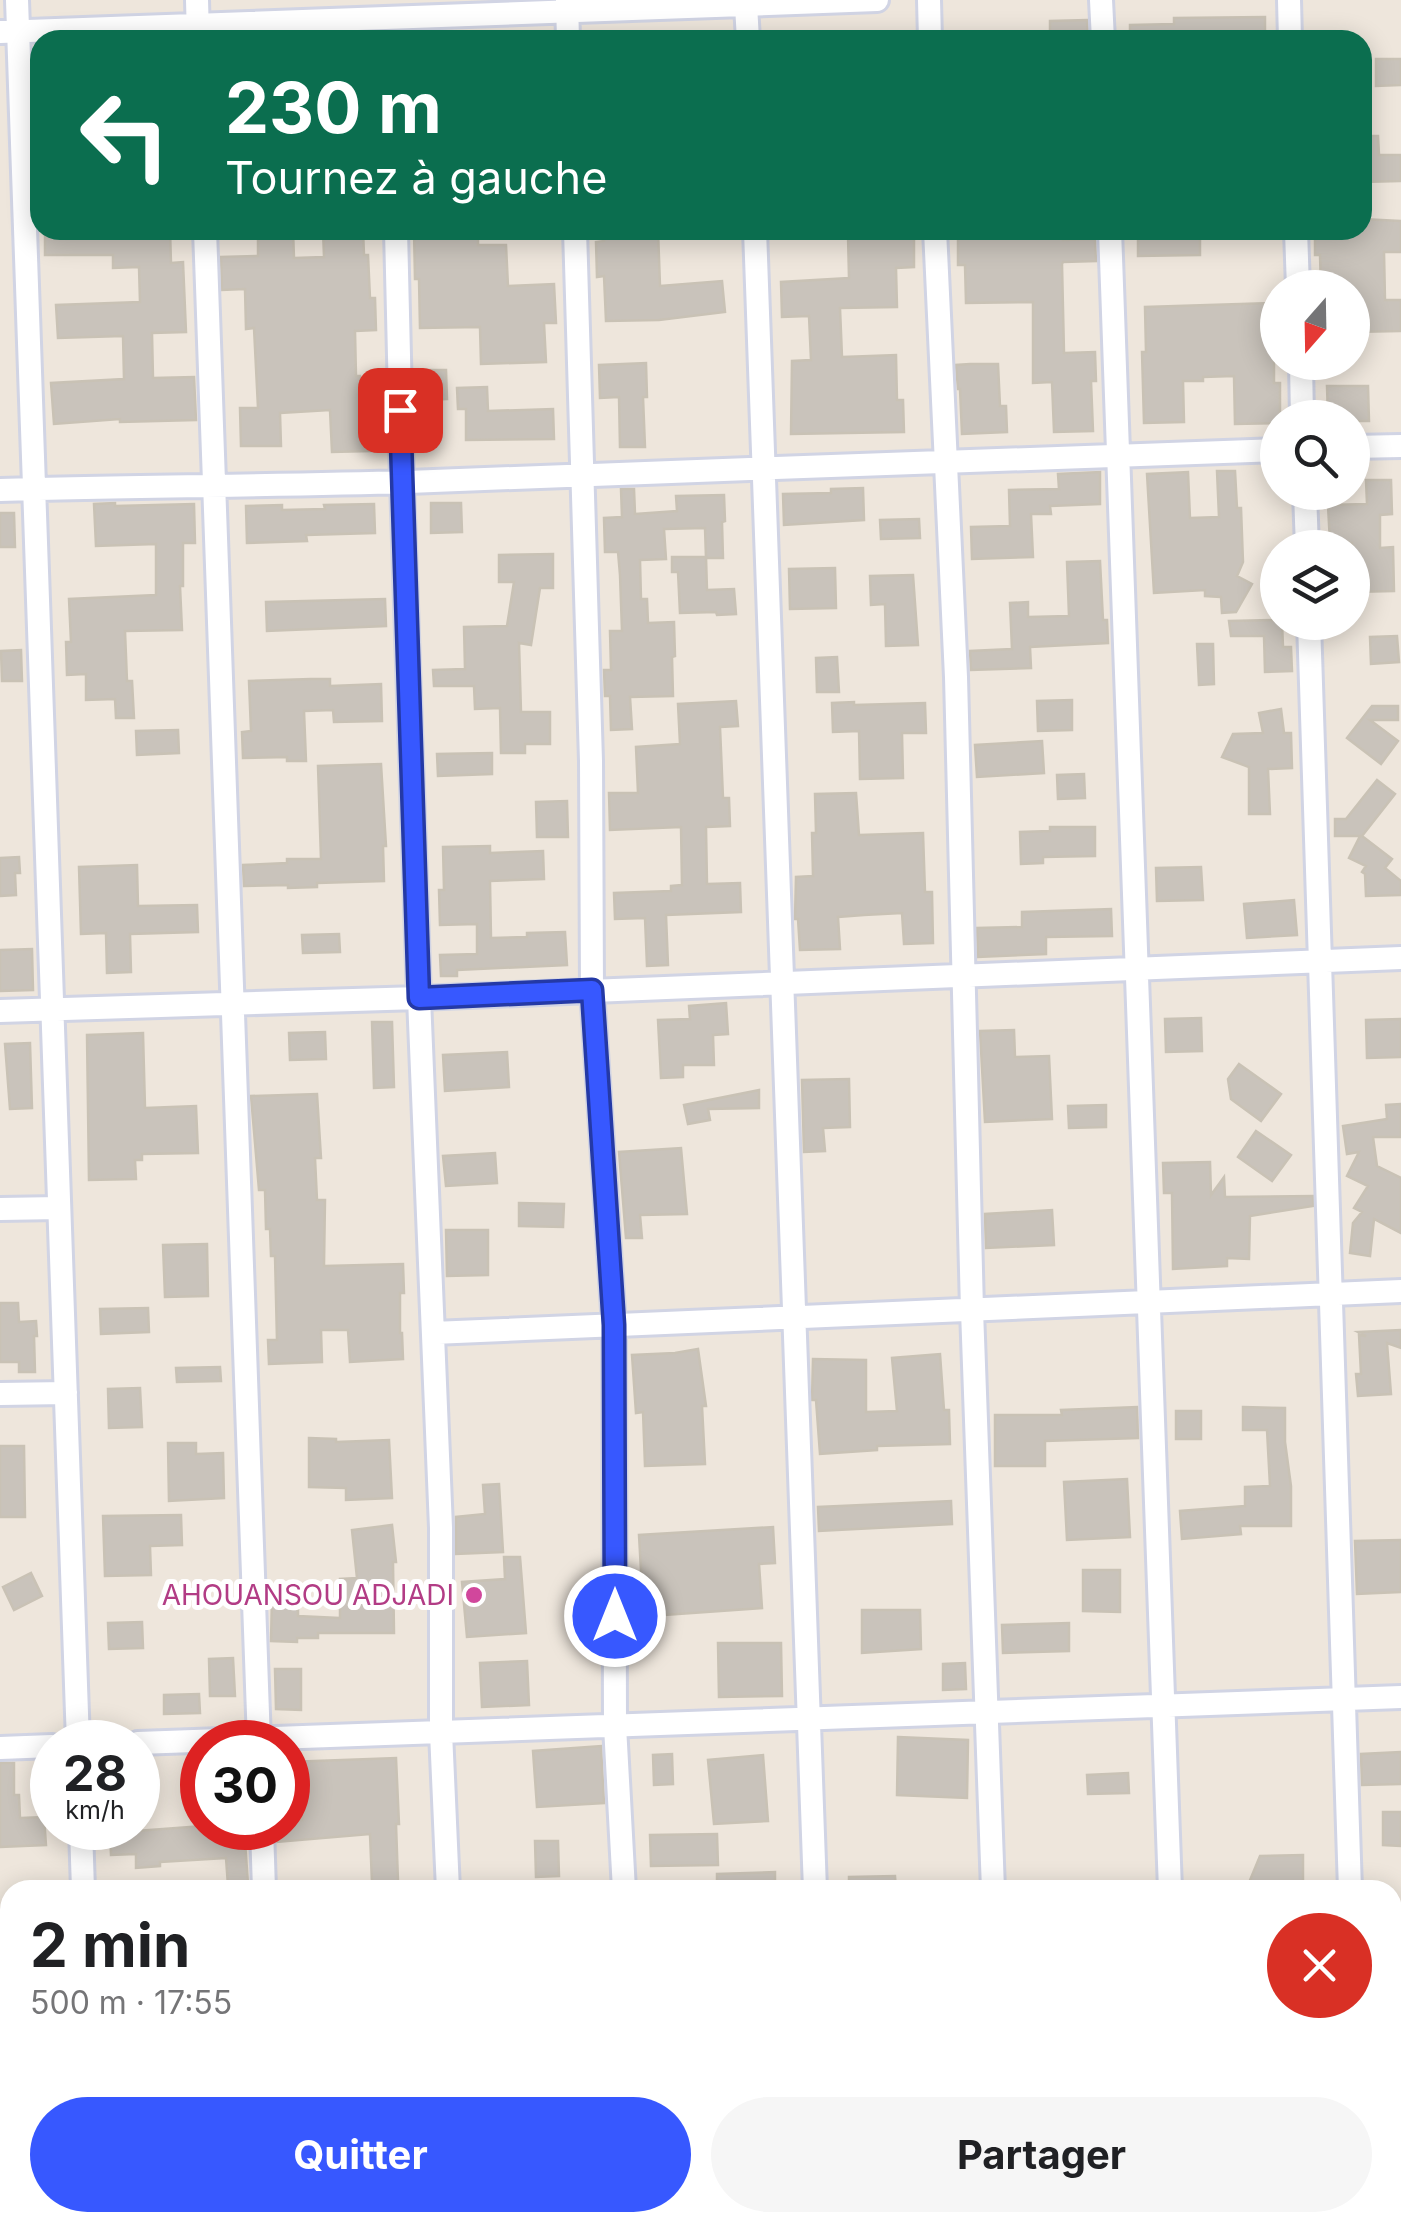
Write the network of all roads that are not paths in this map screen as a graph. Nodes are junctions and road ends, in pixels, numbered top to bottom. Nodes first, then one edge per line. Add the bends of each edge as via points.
1 (17, 0) edge
2 (197, 0) edge
3 (877, 0) edge
4 (929, 0) edge
5 (1102, 0) edge
6 (1289, 0) edge
7 (746, 5) junction
8 (567, 6) edge
9 (392, 29) edge
10 (198, 30) edge
11 (327, 30) edge
12 (747, 30) edge
13 (930, 30) edge
14 (1103, 30) edge
15 (1290, 30) edge
16 (9, 32) edge
17 (205, 240) edge
18 (396, 240) edge
19 (575, 240) edge
20 (754, 240) edge
21 (936, 240) edge
22 (1110, 240) edge
23 (1296, 240) edge
24 (1297, 270) edge
25 (1401, 446) edge
26 (1370, 447) edge
27 (1260, 450) edge
28 (1118, 454) junction
29 (946, 460) junction
30 (763, 469) junction
31 (583, 474) junction
32 (402, 482) junction
33 (214, 485) junction
34 (34, 489) junction
35 (0, 490) edge
36 (1310, 640) edge
37 (1401, 958) edge
38 (1320, 961) junction
39 (1137, 968) junction
40 (965, 975) junction
41 (782, 982) junction
42 (592, 990) junction
43 (419, 998) junction
44 (233, 1005) junction
45 (52, 1010) junction
46 (0, 1012) edge
47 (59, 1208) junction
48 (0, 1209) edge
49 (1401, 1291) edge
50 (1331, 1294) junction
51 (1149, 1302) junction
52 (972, 1310) junction
53 (794, 1317) junction
54 (614, 1325) junction
55 (433, 1333) junction
56 (66, 1393) junction
57 (0, 1394) edge
58 (1401, 1697) edge
59 (1344, 1699) junction
60 (1164, 1706) junction
61 (985, 1712) junction
62 (809, 1719) junction
63 (77, 1720) edge
64 (258, 1720) edge
65 (615, 1726) junction
66 (442, 1732) junction
67 (310, 1738) edge
68 (30, 1747) edge
69 (0, 1748) edge
70 (82, 1850) edge
71 (263, 1850) edge
72 (83, 1880) edge
73 (264, 1880) edge
74 (448, 1880) edge
75 (623, 1880) edge
76 (815, 1880) edge
77 (993, 1880) edge
78 (1170, 1880) edge
79 (1350, 1880) edge

1 - 16 street
2 - 10 street
3 - 7 street
4 - 13 street
5 - 14 street
6 - 15 street
7 - 8 street
7 - 12 street
8 - 9 street
9 - 11 street
16 - 34 street
17 - 33 street
18 - 32 street
19 - 31 street
20 - 30 street
21 - 29 street
22 - 28 street
23 - 24 street
25 - 26 street
27 - 28 street
28 - 29 street
28 - 39 street
29 - 30 street
29 - 40 street
30 - 31 street
30 - 41 street
31 - 32 street
31 - 42 street
32 - 33 street
32 - 43 street
33 - 34 street
33 - 44 street
34 - 35 street
34 - 45 street
36 - 38 street
37 - 38 street
38 - 39 street
38 - 50 street
39 - 40 street
39 - 51 street
40 - 41 street
40 - 52 street
41 - 42 street
41 - 53 street
42 - 43 street
42 - 54 street
43 - 44 street
43 - 55 street
44 - 45 street
44 - 64 street
45 - 46 street
45 - 47 street
47 - 48 street
47 - 56 street
49 - 50 street
50 - 51 street
50 - 59 street
51 - 52 street
51 - 60 street
52 - 53 street
52 - 61 street
53 - 54 street
53 - 62 street
54 - 55 street
54 - 65 street
55 - 66 street
56 - 57 street
56 - 63 street
58 - 59 street
59 - 60 street
59 - 79 street
60 - 61 street
60 - 78 street
61 - 62 street
61 - 77 street
62 - 65 street
62 - 76 street
65 - 66 street
65 - 75 street
66 - 67 street
66 - 74 street
68 - 69 street
70 - 72 street
71 - 73 street

